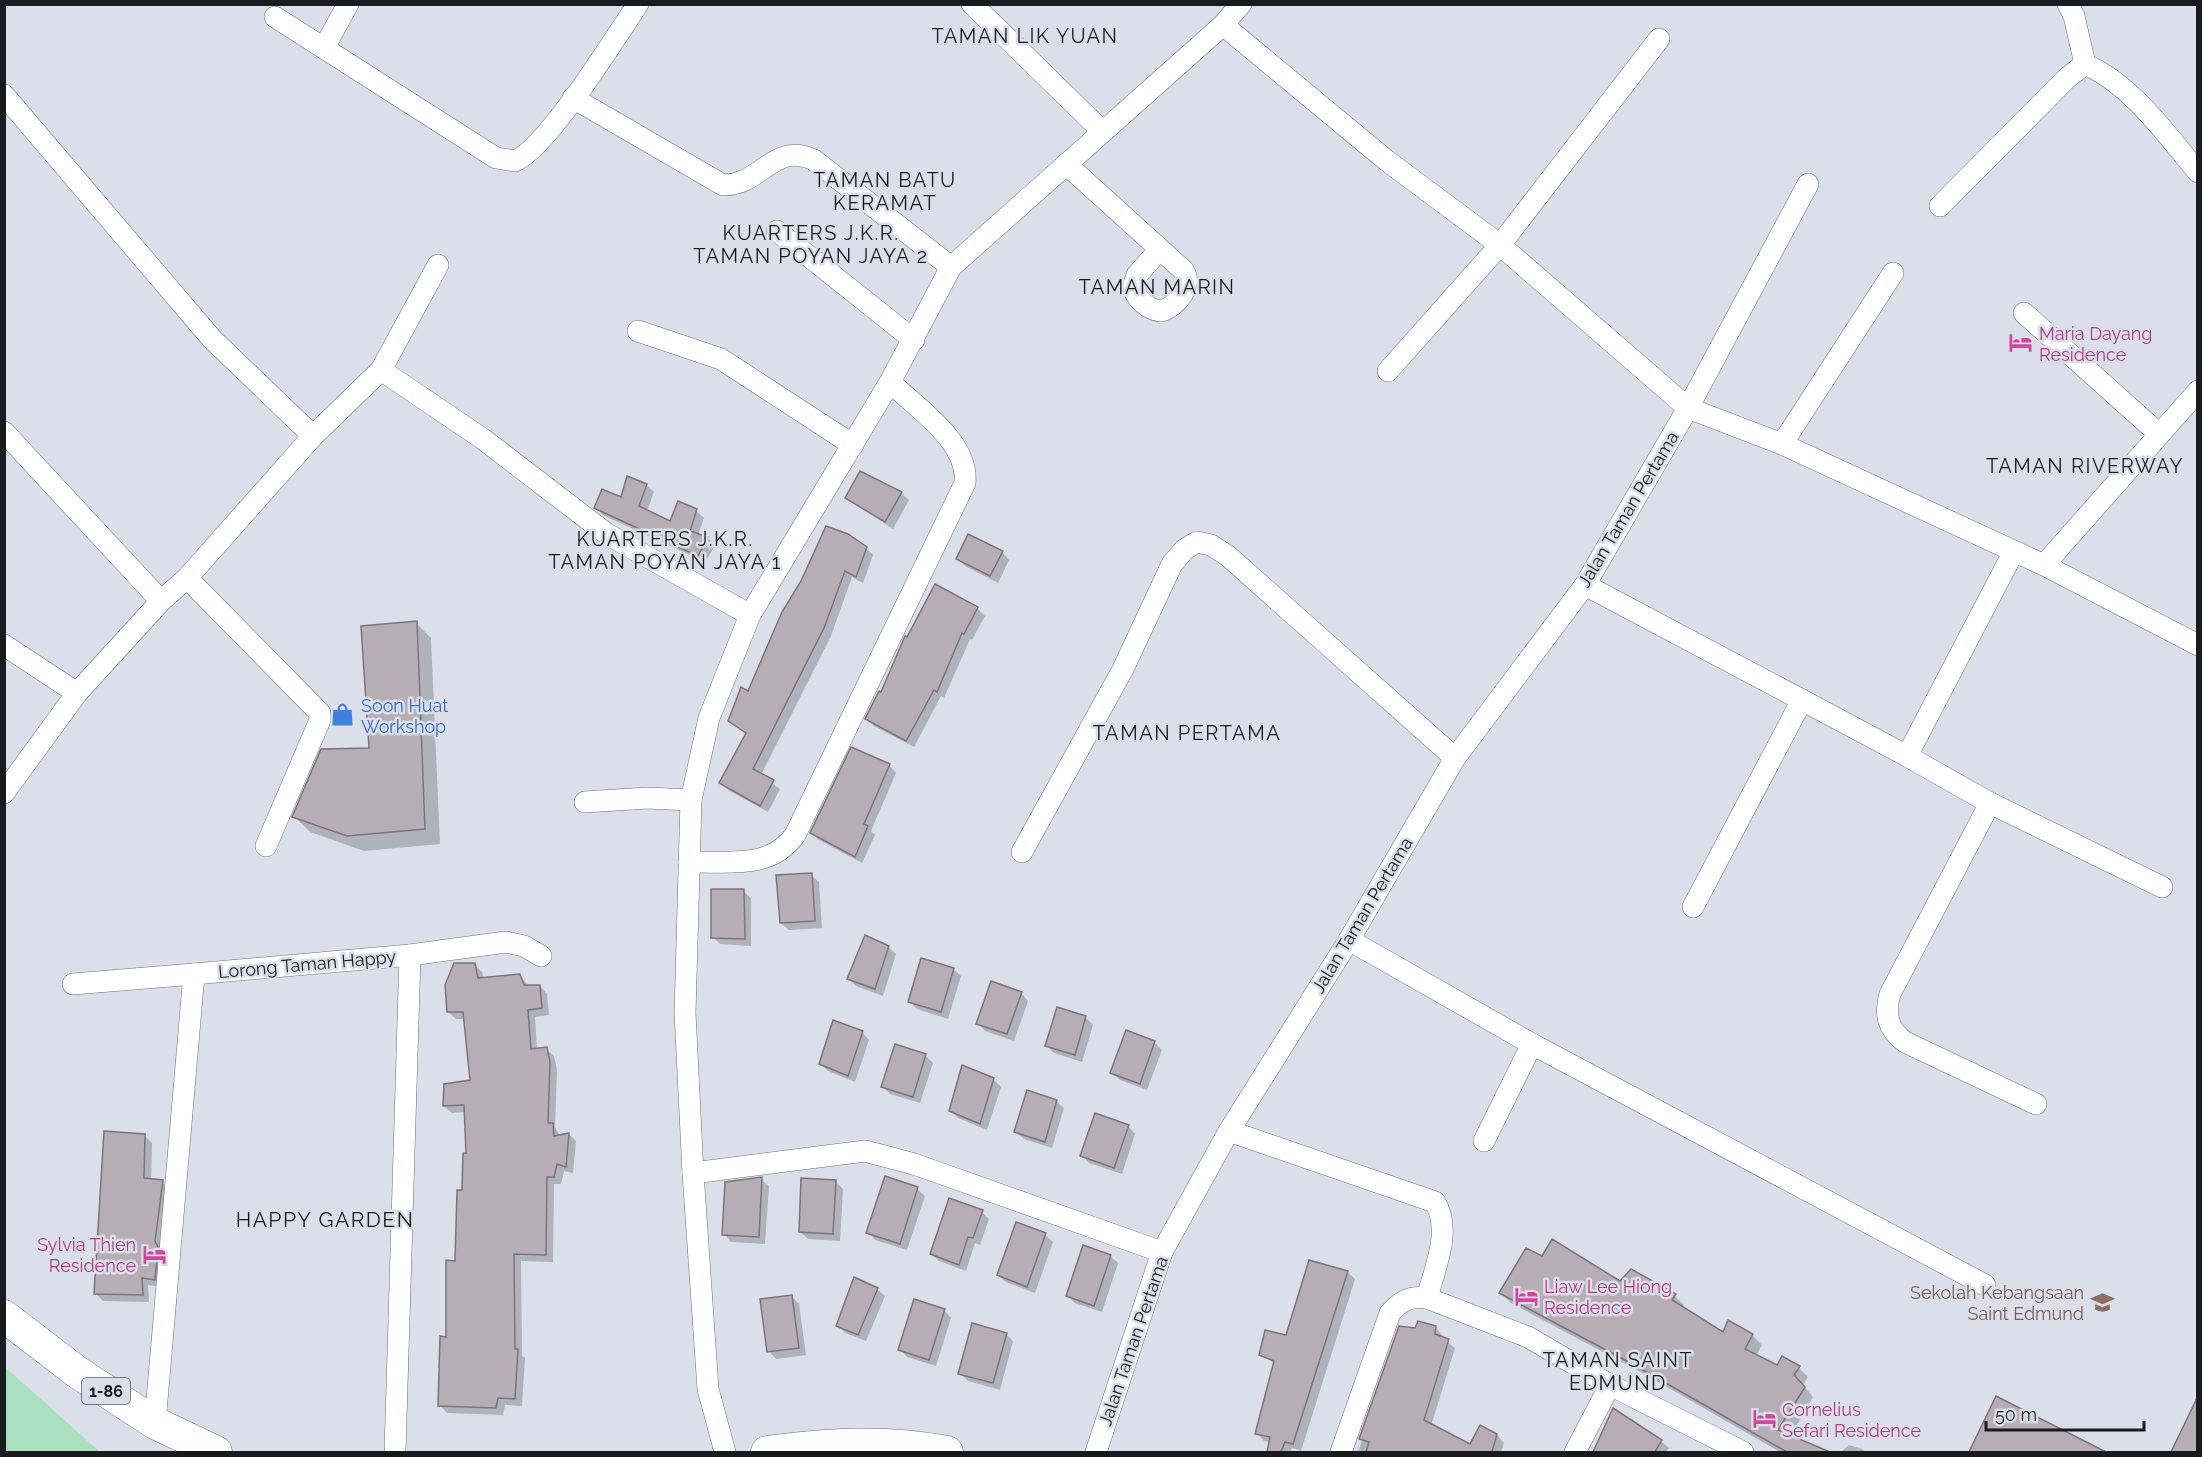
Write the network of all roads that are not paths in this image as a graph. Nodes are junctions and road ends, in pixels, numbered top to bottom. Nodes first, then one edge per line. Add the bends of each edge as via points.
1 (348, 4) edge
2 (638, 4) edge
3 (972, 4) edge
4 (1241, 4) edge
5 (2068, 4) edge
6 (275, 17) dead end
7 (1223, 25) junction
8 (1659, 39) dead end
9 (324, 48) junction
10 (2085, 64) junction
11 (4, 95) edge
12 (573, 98) junction
13 (1103, 132) junction
14 (1066, 164) junction
15 (2198, 172) edge
16 (1808, 184) dead end
17 (1940, 206) dead end
18 (777, 231) dead end
19 (1500, 244) junction
20 (1160, 249) dead end
21 (438, 265) dead end
22 (951, 267) junction
23 (1893, 273) dead end
24 (2024, 313) dead end
25 (638, 331) dead end
26 (914, 340) junction
27 (381, 370) junction
28 (1388, 371) dead end
29 (890, 382) junction
30 (2198, 391) edge
31 (1688, 408) junction
32 (4, 432) edge
33 (2159, 434) junction
34 (313, 436) junction
35 (1782, 444) junction
36 (853, 445) junction
37 (2013, 553) junction
38 (2044, 565) junction
39 (187, 578) junction
40 (1585, 585) junction
41 (161, 602) junction
42 (750, 615) junction
43 (4, 645) edge
44 (2198, 645) edge
45 (77, 693) junction
46 (1802, 700) junction
47 (1907, 756) junction
48 (1455, 758) junction
49 (4, 793) edge
50 (691, 800) junction
51 (585, 802) dead end
52 (1990, 803) junction
53 (266, 846) dead end
54 (1022, 852) dead end
55 (690, 862) junction
56 (2162, 887) dead end
57 (1693, 907) dead end
58 (1349, 940) junction
59 (410, 955) junction
60 (541, 956) dead end
61 (194, 974) junction
62 (73, 984) dead end
63 (1532, 1044) junction
64 (2036, 1104) dead end
65 (1229, 1131) junction
66 (1484, 1141) dead end
67 (693, 1173) junction
68 (1162, 1252) junction
69 (1985, 1285) dead end
70 (1427, 1298) junction
71 (4, 1316) edge
72 (1610, 1385) junction
73 (155, 1423) junction
74 (216, 1452) edge
75 (395, 1452) edge
76 (725, 1452) edge
77 (767, 1452) edge
78 (947, 1452) edge
79 (1096, 1452) edge
80 (1341, 1452) edge
81 (1575, 1452) edge
82 (1743, 1452) edge

1 - 9 street
2 - 12 street
3 - 13 street
4 - 7 street
5 - 10 street
6 - 9 street
7 - 13 street
7 - 19 street via 1386,160
8 - 19 street
9 - 12 street via 505,162 531,151
10 - 15 street via 2111,80 2152,117
10 - 17 street
11 - 34 street via 212,339
12 - 22 street via 723,185 744,182 790,154 814,160
13 - 14 street
14 - 20 street
14 - 22 street
16 - 31 street, Jalan Taman Pertama
18 - 26 street
19 - 28 street
19 - 31 street
21 - 27 street
22 - 26 street
23 - 35 street
24 - 33 street
25 - 36 street via 722,358
26 - 29 street
27 - 34 street
27 - 42 street via 483,439 607,534
29 - 36 street
29 - 55 street via 957,446 966,470 965,483 785,849 756,861
30 - 33 street
31 - 35 street
31 - 40 street, Jalan Taman Pertama
32 - 41 street
33 - 38 street
34 - 39 street
35 - 37 street
36 - 42 street
37 - 38 street
37 - 47 street
38 - 44 street
39 - 41 street
39 - 53 street via 320,713
40 - 46 street
40 - 48 street, Jalan Taman Pertama
41 - 45 street
42 - 50 street via 709,718
43 - 45 street
45 - 49 street
46 - 47 street
46 - 57 street
47 - 52 street
48 - 54 street via 1228,556 1211,545 1197,542 1172,564 1123,669
48 - 58 street, Jalan Taman Pertama
50 - 51 street
50 - 55 street
52 - 56 street
52 - 64 street via 1890,994 1887,1021 1894,1034 1905,1042
55 - 67 street via 685,1013
58 - 63 street
58 - 65 street, Jalan Taman Pertama
59 - 60 street via 506,942 524,945
59 - 61 street, Lorong Taman Happy
59 - 75 street, Lorong Taman Happy
61 - 62 street
61 - 73 street, Lorong Taman Happy
63 - 66 street
63 - 69 street
65 - 68 street, Jalan Taman Pertama
65 - 70 street via 1435,1202 1444,1228
67 - 68 street via 865,1151 914,1164
67 - 76 street via 708,1389
68 - 79 street, Jalan Taman Pertama
70 - 72 street via 1528,1337
70 - 80 street via 1400,1302 1390,1313
71 - 73 highway, 1-86 via 77,1372
72 - 81 street
72 - 82 street
73 - 74 highway, 1-86
77 - 78 highway via 831,1444

